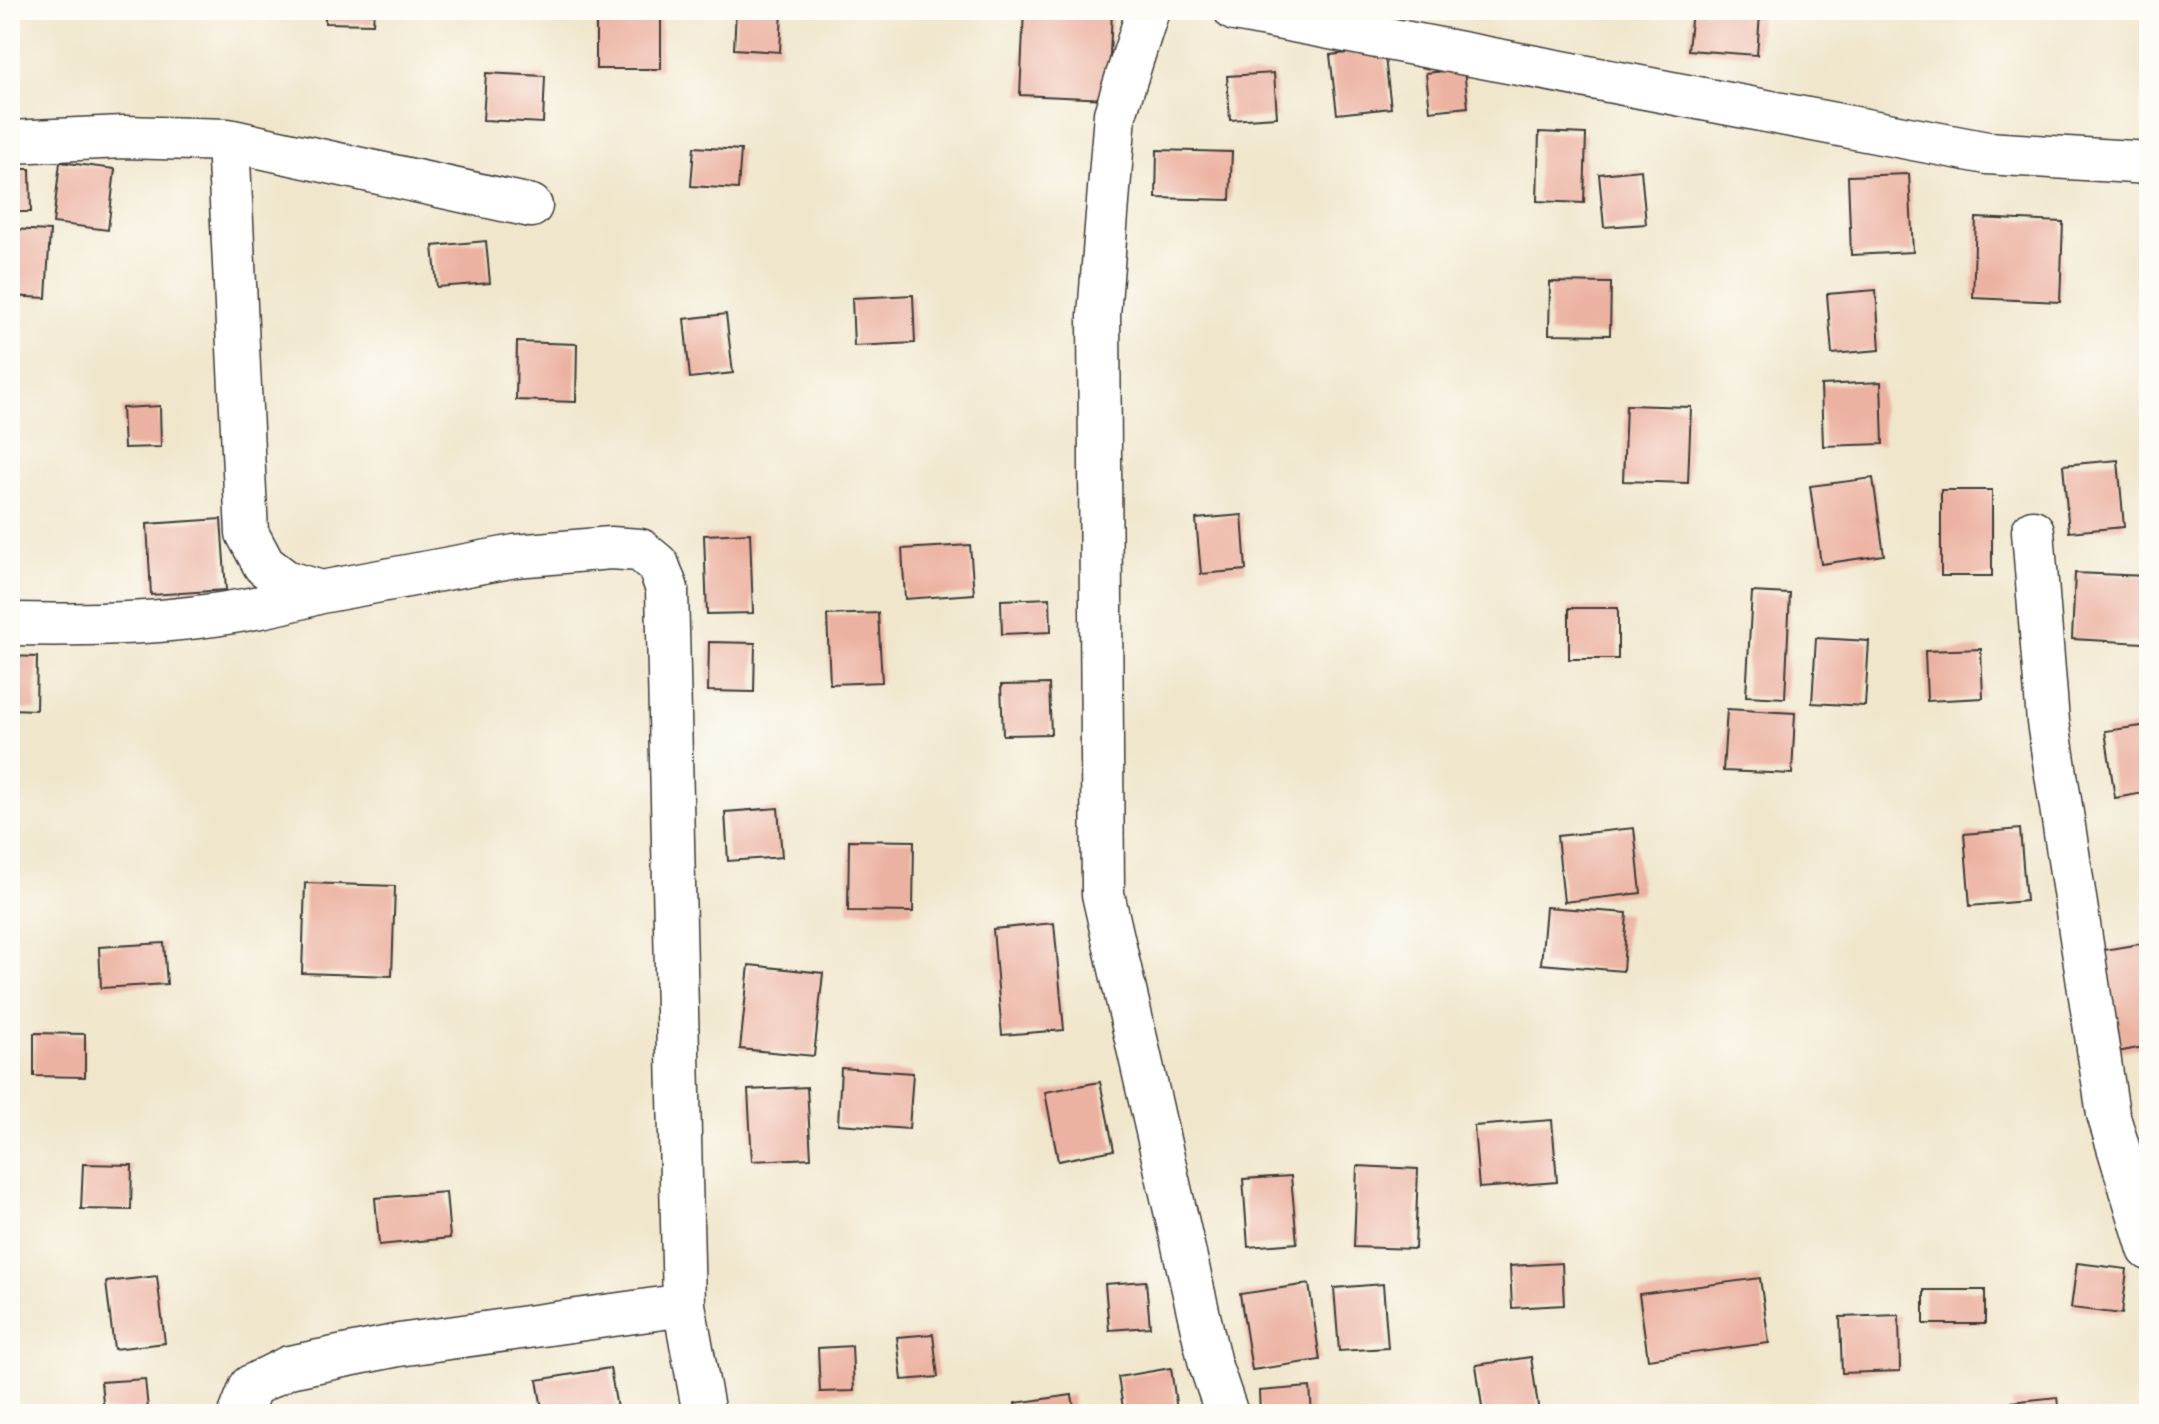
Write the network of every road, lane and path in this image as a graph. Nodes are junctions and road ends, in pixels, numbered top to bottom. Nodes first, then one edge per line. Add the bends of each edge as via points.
1 (1148, 10) edge
2 (1235, 10) edge
3 (228, 140) junction
4 (10, 142) edge
5 (2149, 163) edge
6 (531, 206) dead end
7 (2033, 531) dead end
8 (321, 592) junction
9 (10, 624) edge
10 (2149, 1249) edge
11 (684, 1305) junction
12 (240, 1414) edge
13 (704, 1414) edge
14 (1227, 1414) edge

1 - 14 street via 1115,114 1099,315 1103,894 1210,1364
2 - 5 street via 1987,153
3 - 4 street
3 - 6 street
3 - 8 street via 247,533 264,565 285,581
7 - 10 street via 2048,722 2108,1114
8 - 9 street via 258,610 149,624
8 - 11 street via 515,556 611,548 640,550 658,565 667,589
11 - 12 street via 399,1345 289,1367 251,1386
11 - 13 street

